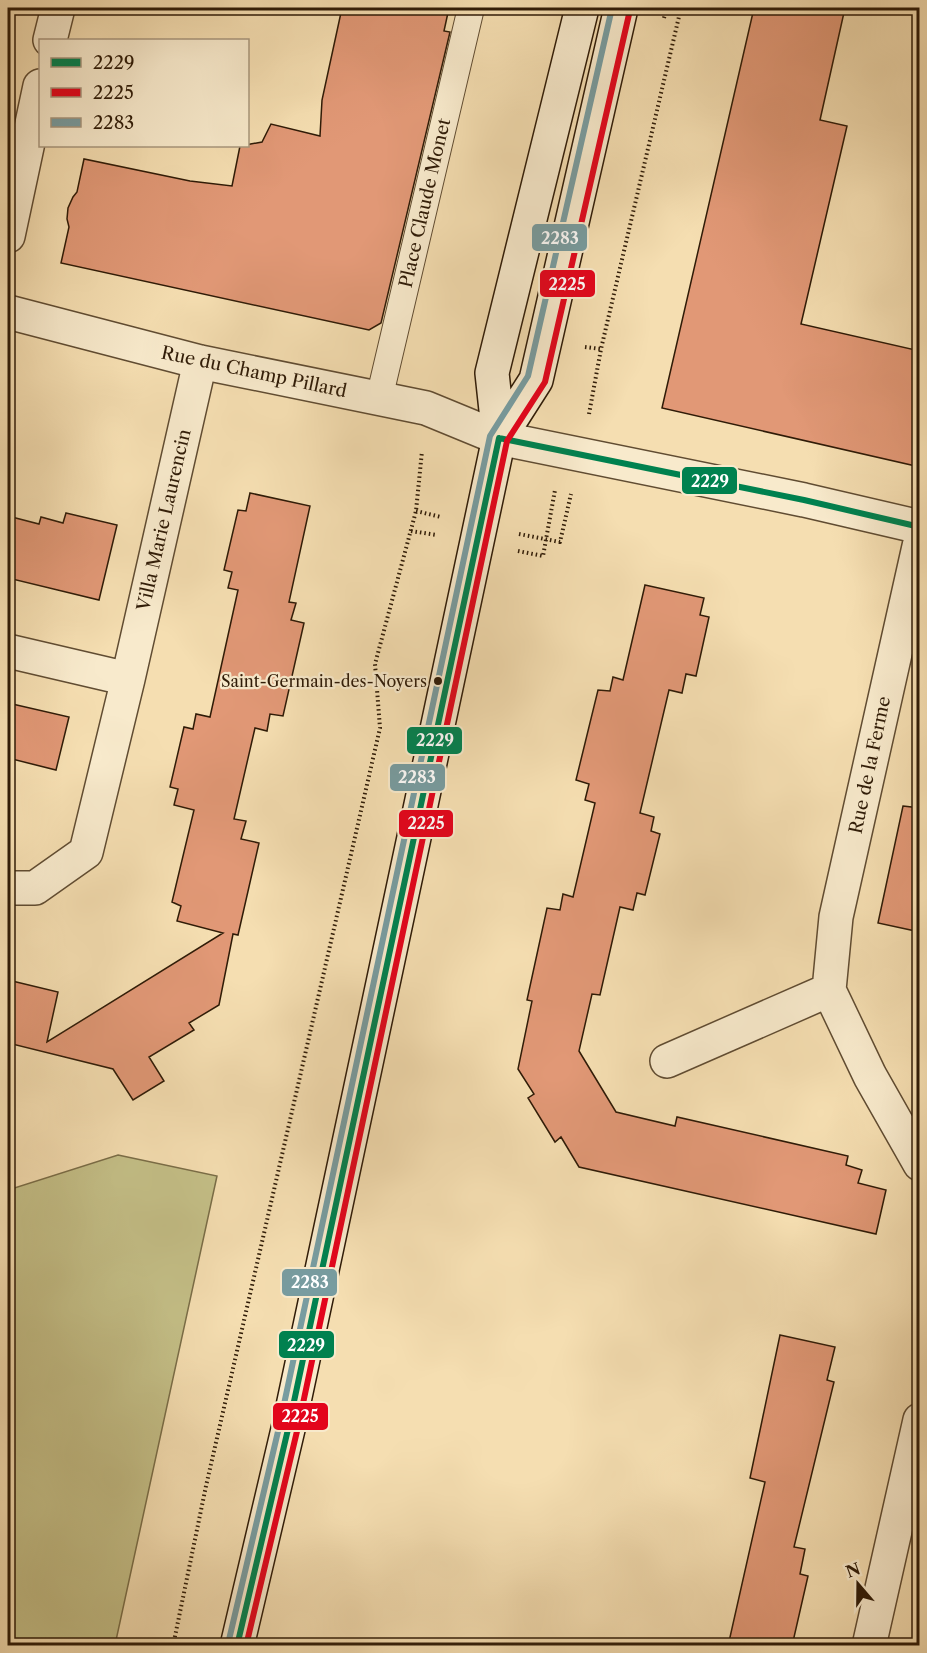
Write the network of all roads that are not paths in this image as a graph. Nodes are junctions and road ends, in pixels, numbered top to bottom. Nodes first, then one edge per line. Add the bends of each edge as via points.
1 (58, 8) edge
2 (471, 8) edge
3 (582, 8) edge
4 (621, 8) edge
5 (51, 39) edge
6 (39, 91) edge
7 (8, 236) edge
8 (8, 312) edge
9 (200, 362) junction
10 (379, 399) junction
11 (499, 438) junction
12 (920, 527) edge
13 (920, 542) edge
14 (8, 651) edge
15 (128, 679) junction
16 (8, 888) edge
17 (829, 990) junction
18 (668, 1061) dead end
19 (920, 1164) edge
20 (920, 1420) edge
21 (237, 1646) edge
22 (869, 1646) edge

1 - 5 street
2 - 10 lane, Place Claude Monet
3 - 11 street via 492,373
4 - 11 street via 536,380
6 - 7 street
8 - 9 street, Rue du Champ Pillard
9 - 10 street, Rue du Champ Pillard
9 - 15 street, Villa Marie Laurencin
10 - 11 street, Rue du Champ Pillard via 426,408
11 - 12 street, Rue du Champ Pillard
11 - 21 street via 289,1425
13 - 17 street, Rue de la Ferme via 837,917
14 - 15 street
15 - 16 street, Villa Marie Laurencin via 86,852 35,888
17 - 18 street
17 - 19 street via 870,1076
20 - 22 street

